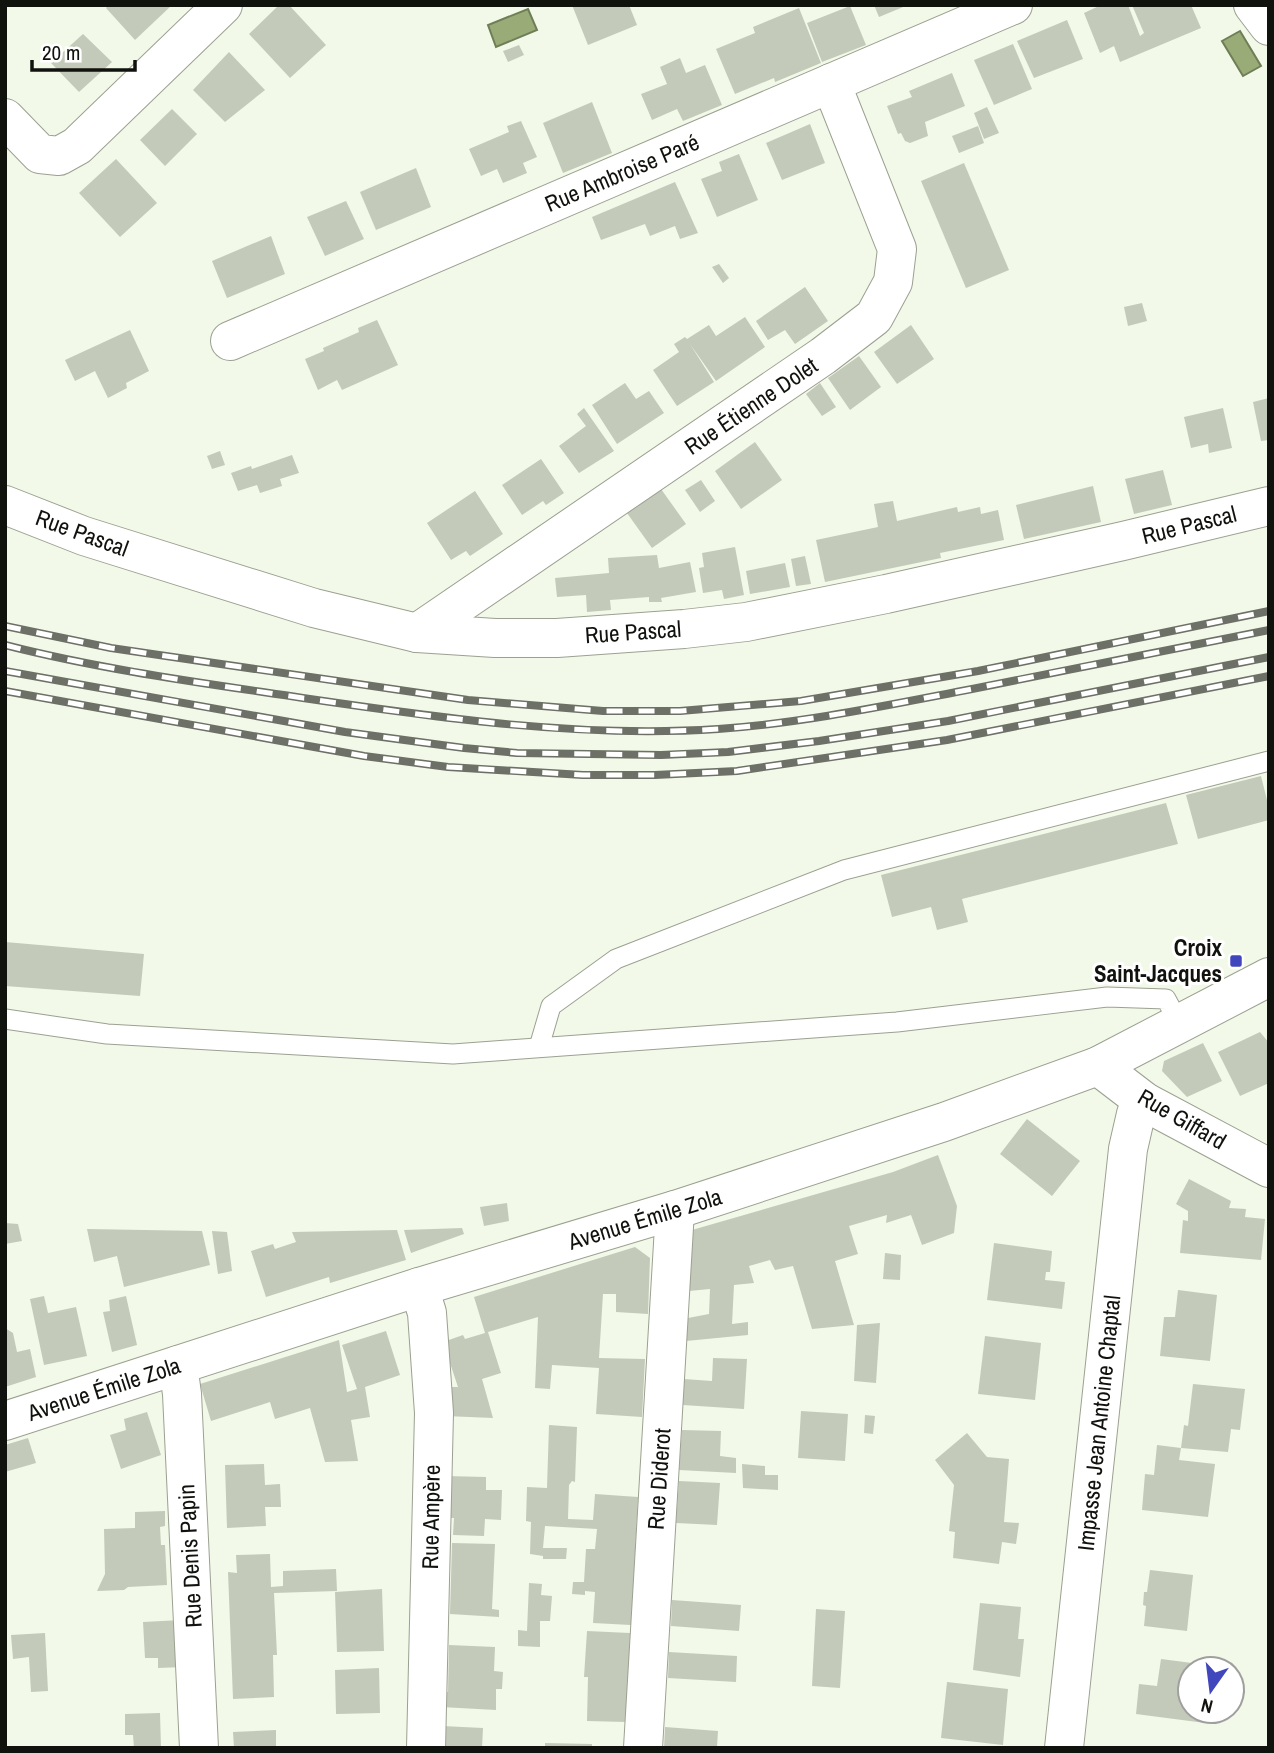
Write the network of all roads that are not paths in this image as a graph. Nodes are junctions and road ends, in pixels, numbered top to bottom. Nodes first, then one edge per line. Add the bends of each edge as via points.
1 (223, 5) edge
2 (1013, 5) edge
3 (1253, 5) edge
4 (1269, 26) edge
5 (831, 83) junction
6 (5, 118) edge
7 (230, 341) dead end
8 (5, 505) edge
9 (1269, 506) edge
10 (416, 633) junction
11 (1269, 761) edge
12 (1269, 977) edge
13 (5, 1019) edge
14 (1179, 1023) junction
15 (539, 1048) junction
16 (1098, 1066) junction
17 (1145, 1102) junction
18 (1269, 1168) edge
19 (675, 1210) junction
20 (419, 1287) junction
21 (178, 1365) junction
22 (5, 1421) edge
23 (199, 1748) edge
24 (426, 1748) edge
25 (643, 1748) edge
26 (1064, 1748) edge

1 - 6 street via 77,146 59,156 40,154
2 - 5 street, Rue Ambroise Paré
3 - 4 street
5 - 7 street, Rue Ambroise Paré
5 - 10 street, Rue Étienne Dolet via 897,249 893,282 874,317
8 - 10 street, Rue Pascal via 84,536 252,590
9 - 10 street, Rue Pascal via 746,622 557,638
11 - 15 lane via 845,870 615,959 551,1006
12 - 14 street, Avenue Émile Zola
13 - 15 lane via 107,1034 439,1053
14 - 15 lane via 1166,999 1107,997 897,1022
14 - 16 street, Avenue Émile Zola
16 - 17 street, Rue Giffard
16 - 19 street, Avenue Émile Zola
17 - 18 street, Rue Giffard
17 - 26 street, Impasse Jean Antoine Chaptal via 1136,1114 1128,1149
19 - 20 street, Avenue Émile Zola
19 - 25 street, Rue Diderot
20 - 21 street, Avenue Émile Zola
20 - 24 street, Rue Ampère via 427,1313 434,1413
21 - 22 street, Avenue Émile Zola
21 - 23 street, Rue Denis Papin

